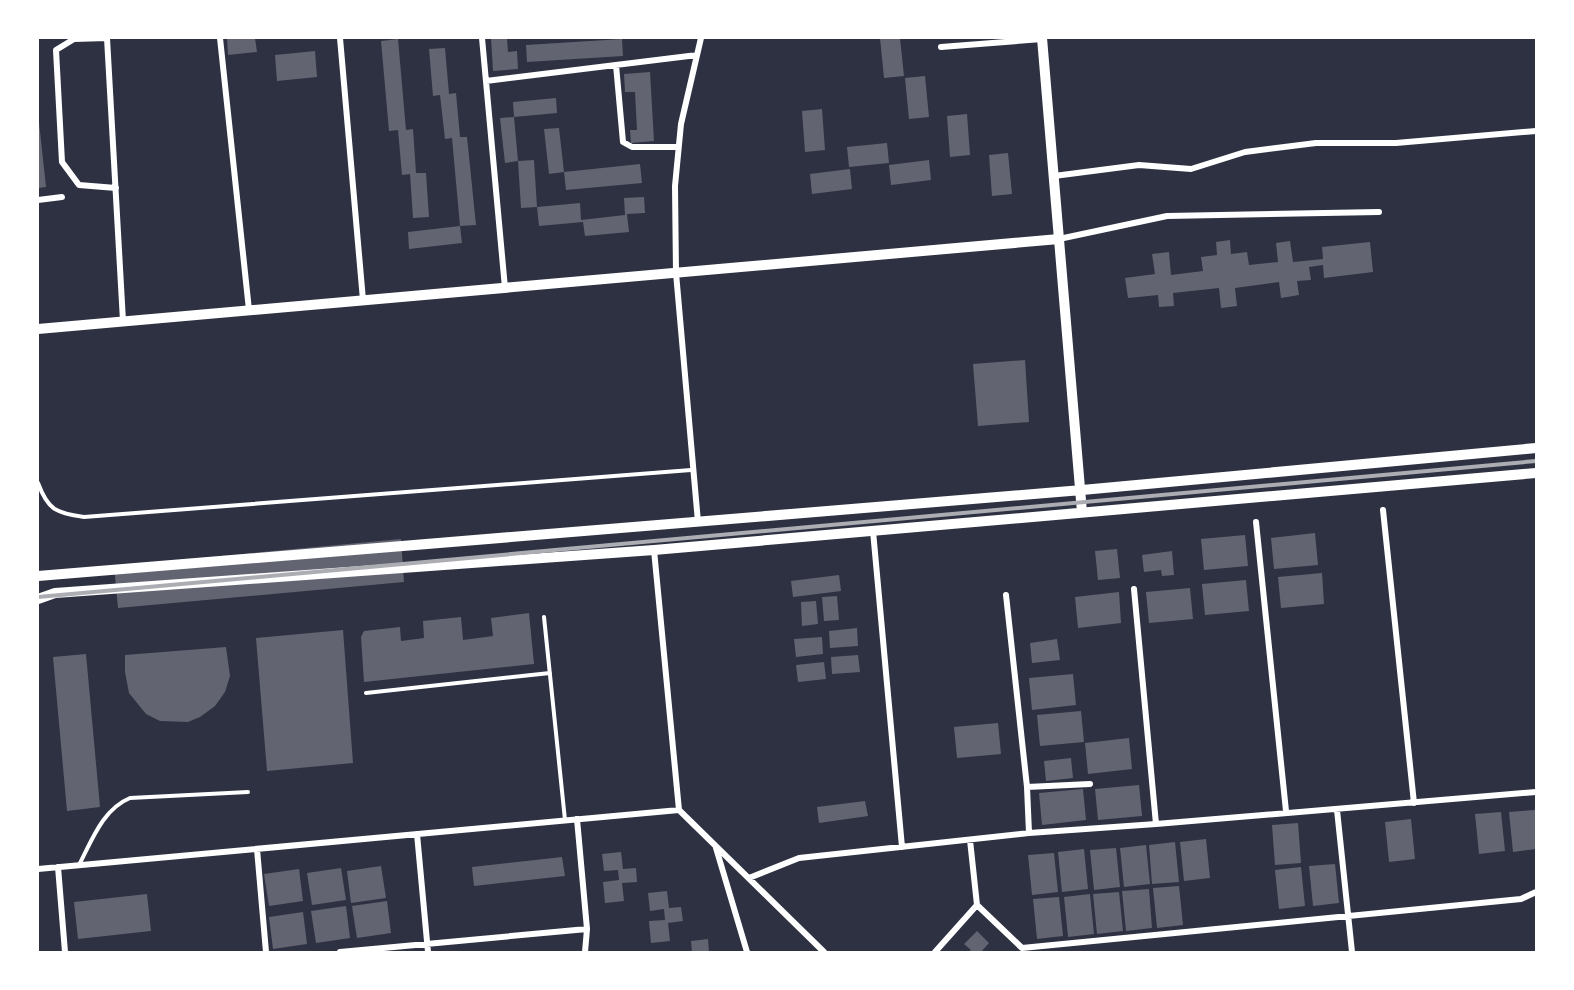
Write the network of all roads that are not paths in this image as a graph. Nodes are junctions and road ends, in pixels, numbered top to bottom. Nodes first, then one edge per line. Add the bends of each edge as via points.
1 (107, 38) edge
2 (220, 38) edge
3 (340, 38) edge
4 (482, 38) edge
5 (701, 38) edge
6 (1042, 38) edge
7 (941, 47) dead end
8 (697, 55) junction
9 (616, 65) junction
10 (486, 81) junction
11 (1536, 131) edge
12 (678, 147) junction
13 (1054, 177) junction
14 (116, 188) junction
15 (62, 196) dead end
16 (38, 200) edge
17 (1379, 212) dead end
18 (1059, 239) junction
19 (676, 273) junction
20 (505, 288) junction
21 (363, 300) junction
22 (249, 310) junction
23 (123, 321) junction
24 (38, 329) edge
25 (1536, 448) edge
26 (691, 470) junction
27 (1536, 473) edge
28 (38, 483) edge
29 (1082, 490) junction
30 (1383, 510) dead end
31 (1083, 512) junction
32 (698, 522) junction
33 (1256, 522) dead end
34 (873, 531) junction
35 (654, 550) junction
36 (38, 576) edge
37 (1134, 589) dead end
38 (1006, 595) dead end
39 (38, 599) edge
40 (544, 617) dead end
41 (550, 673) junction
42 (366, 693) dead end
43 (1090, 784) dead end
44 (1027, 787) junction
45 (248, 792) dead end
46 (1536, 792) edge
47 (1414, 803) junction
48 (679, 810) junction
49 (1337, 810) junction
50 (1286, 811) junction
51 (577, 819) junction
52 (565, 820) junction
53 (1156, 824) junction
54 (1029, 833) junction
55 (417, 834) junction
56 (970, 840) junction
57 (715, 845) junction
58 (902, 847) junction
59 (257, 849) junction
60 (79, 865) junction
61 (58, 867) junction
62 (38, 869) edge
63 (749, 878) junction
64 (1536, 892) edge
65 (977, 905) junction
66 (1348, 916) junction
67 (587, 929) junction
68 (428, 949) edge
69 (1024, 950) edge
70 (65, 952) edge
71 (266, 952) edge
72 (339, 952) edge
73 (585, 952) edge
74 (747, 952) edge
75 (824, 952) edge
76 (935, 952) edge
77 (1352, 952) edge

1 - 14 street
1 - 14 street via 74,39 56,50 62,162 79,185
2 - 22 street
3 - 21 street
4 - 10 street
5 - 8 street
6 - 7 street
6 - 13 street
8 - 9 street
8 - 12 street
9 - 10 street
9 - 12 street via 623,142 632,147
10 - 20 street
11 - 13 street via 1396,143 1316,143 1245,152 1191,169 1139,165
12 - 19 street
13 - 18 street
14 - 23 street
15 - 16 street
17 - 18 street via 1167,216
18 - 19 street
18 - 29 street
19 - 20 street
19 - 26 street
20 - 21 street
21 - 22 street
22 - 23 street
23 - 24 street
25 - 29 street
26 - 28 lane via 84,517 54,510 44,500
26 - 32 street
27 - 31 street
29 - 31 street
29 - 32 street
30 - 47 street
31 - 34 street
32 - 36 street
33 - 50 street
34 - 35 street
34 - 58 street
35 - 39 street via 56,593
35 - 48 street
37 - 53 street
38 - 44 street
40 - 41 lane
41 - 42 lane
41 - 52 lane
43 - 44 street
44 - 54 street
45 - 60 lane via 130,798 117,803 106,814
46 - 47 street
47 - 49 street
48 - 51 street
48 - 57 street
49 - 50 street
49 - 66 street
50 - 53 street
51 - 52 street
51 - 67 street
52 - 55 street
53 - 54 street
54 - 56 street
55 - 59 street
55 - 68 street
56 - 58 street
56 - 65 street
57 - 63 street
57 - 74 street
58 - 63 street via 799,858
59 - 60 street
59 - 71 street
60 - 61 street
61 - 62 street
61 - 70 street
63 - 75 street
64 - 66 street via 1521,899
65 - 69 street
65 - 76 street
66 - 69 street
66 - 77 street
67 - 68 street
67 - 73 street
68 - 72 street

